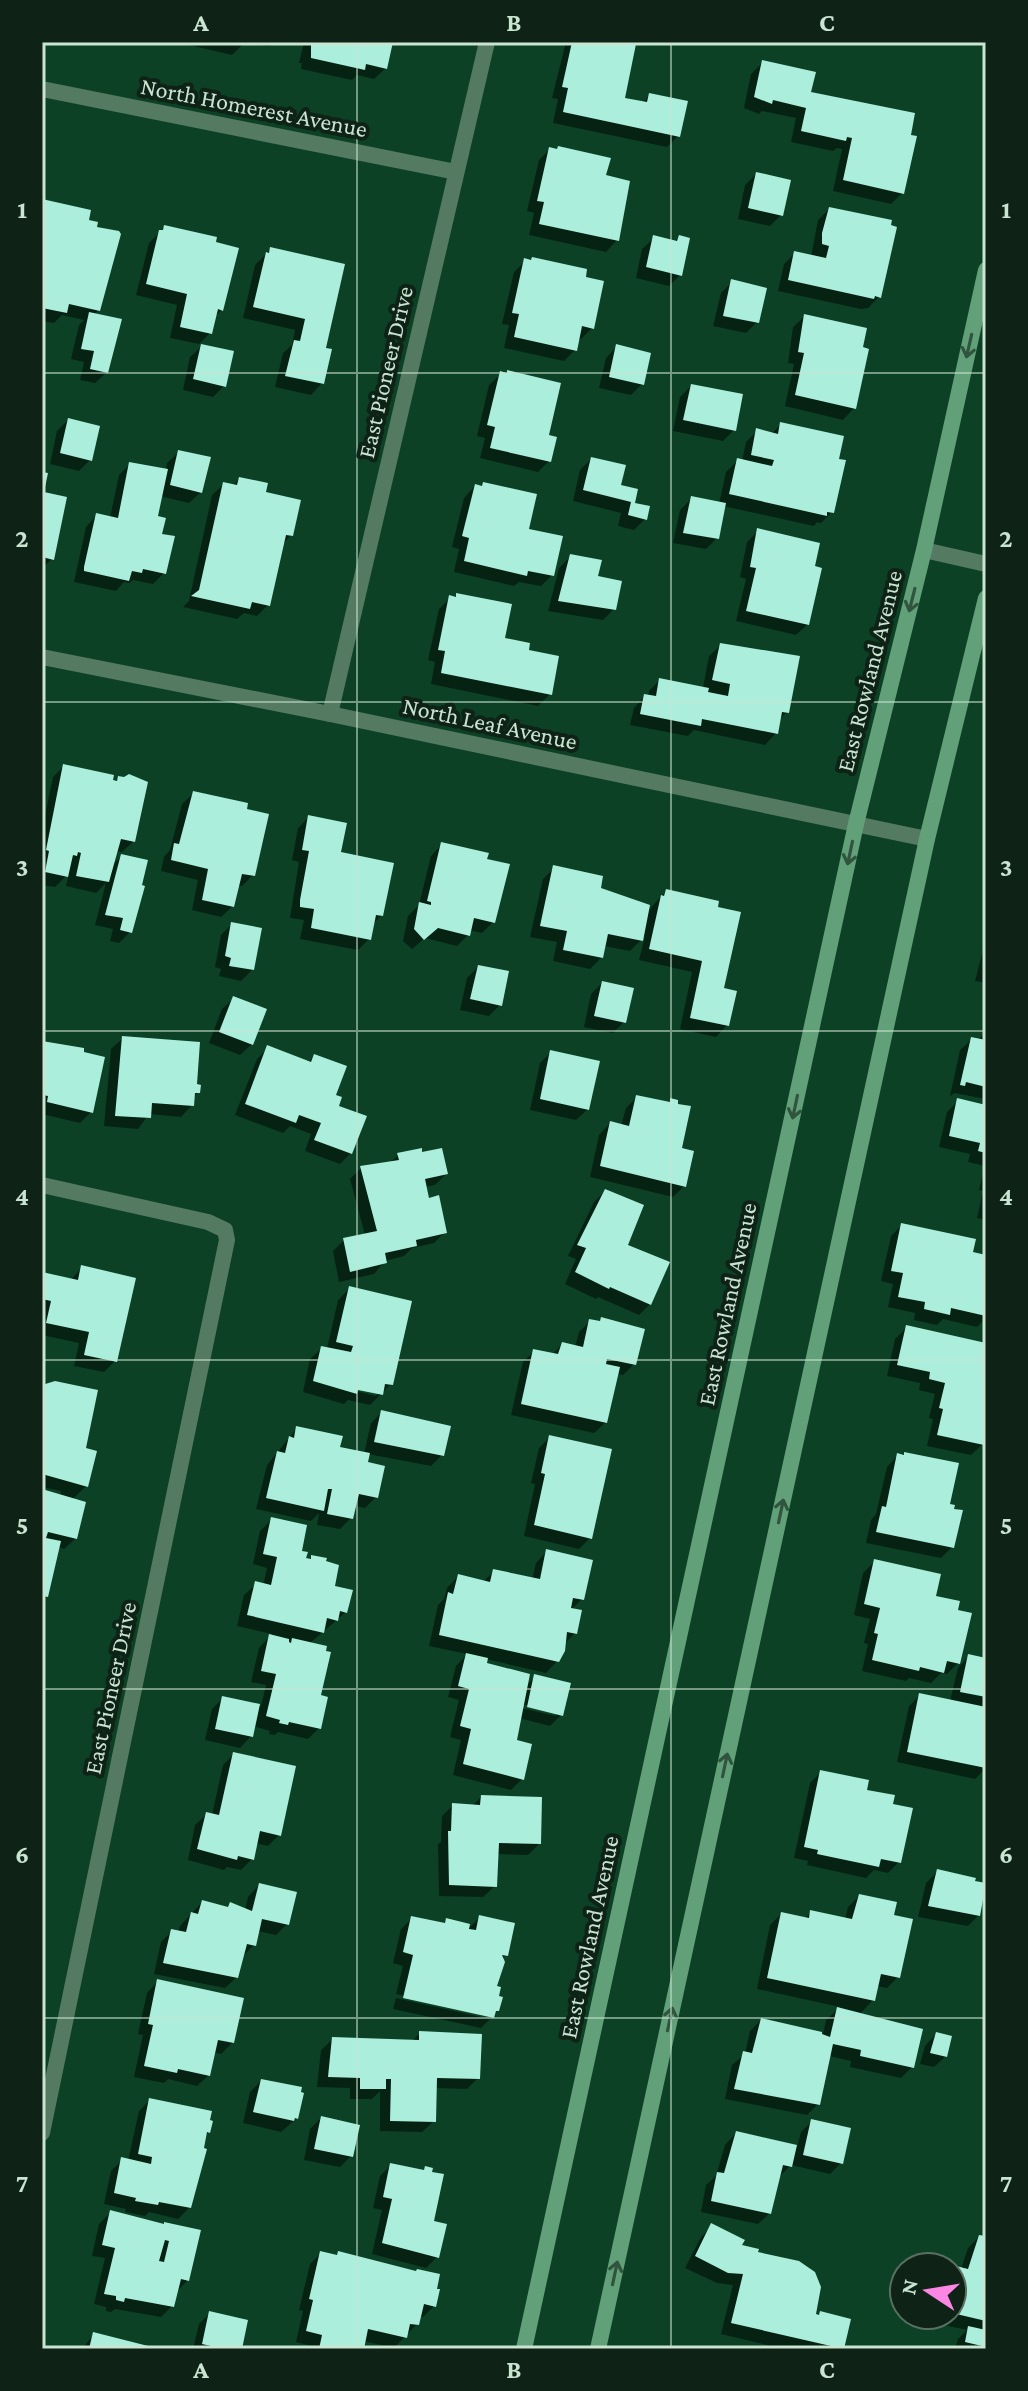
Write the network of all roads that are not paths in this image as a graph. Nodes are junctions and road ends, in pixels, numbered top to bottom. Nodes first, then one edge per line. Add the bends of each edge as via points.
1 (487, 42) edge
2 (42, 89) edge
3 (456, 172) junction
4 (986, 270) edge
5 (924, 550) junction
6 (986, 564) edge
7 (986, 598) edge
8 (42, 657) edge
9 (330, 714) junction
10 (856, 824) junction
11 (927, 839) junction
12 (42, 1185) edge
13 (42, 2133) edge
14 (524, 2349) edge
15 (598, 2349) edge

1 - 3 street, East Pioneer Drive
2 - 3 street, North Homerest Avenue
3 - 9 street, East Pioneer Drive
4 -> 5 street, East Rowland Avenue
5 - 6 street
5 -> 10 street, East Rowland Avenue
7 - 11 street
8 - 9 street, North Leaf Avenue
9 - 10 street, North Leaf Avenue
10 - 11 street, North Leaf Avenue
10 -> 14 street, East Rowland Avenue
15 -> 11 street
12 - 13 street, East Pioneer Drive via 219,1225 227,1240

